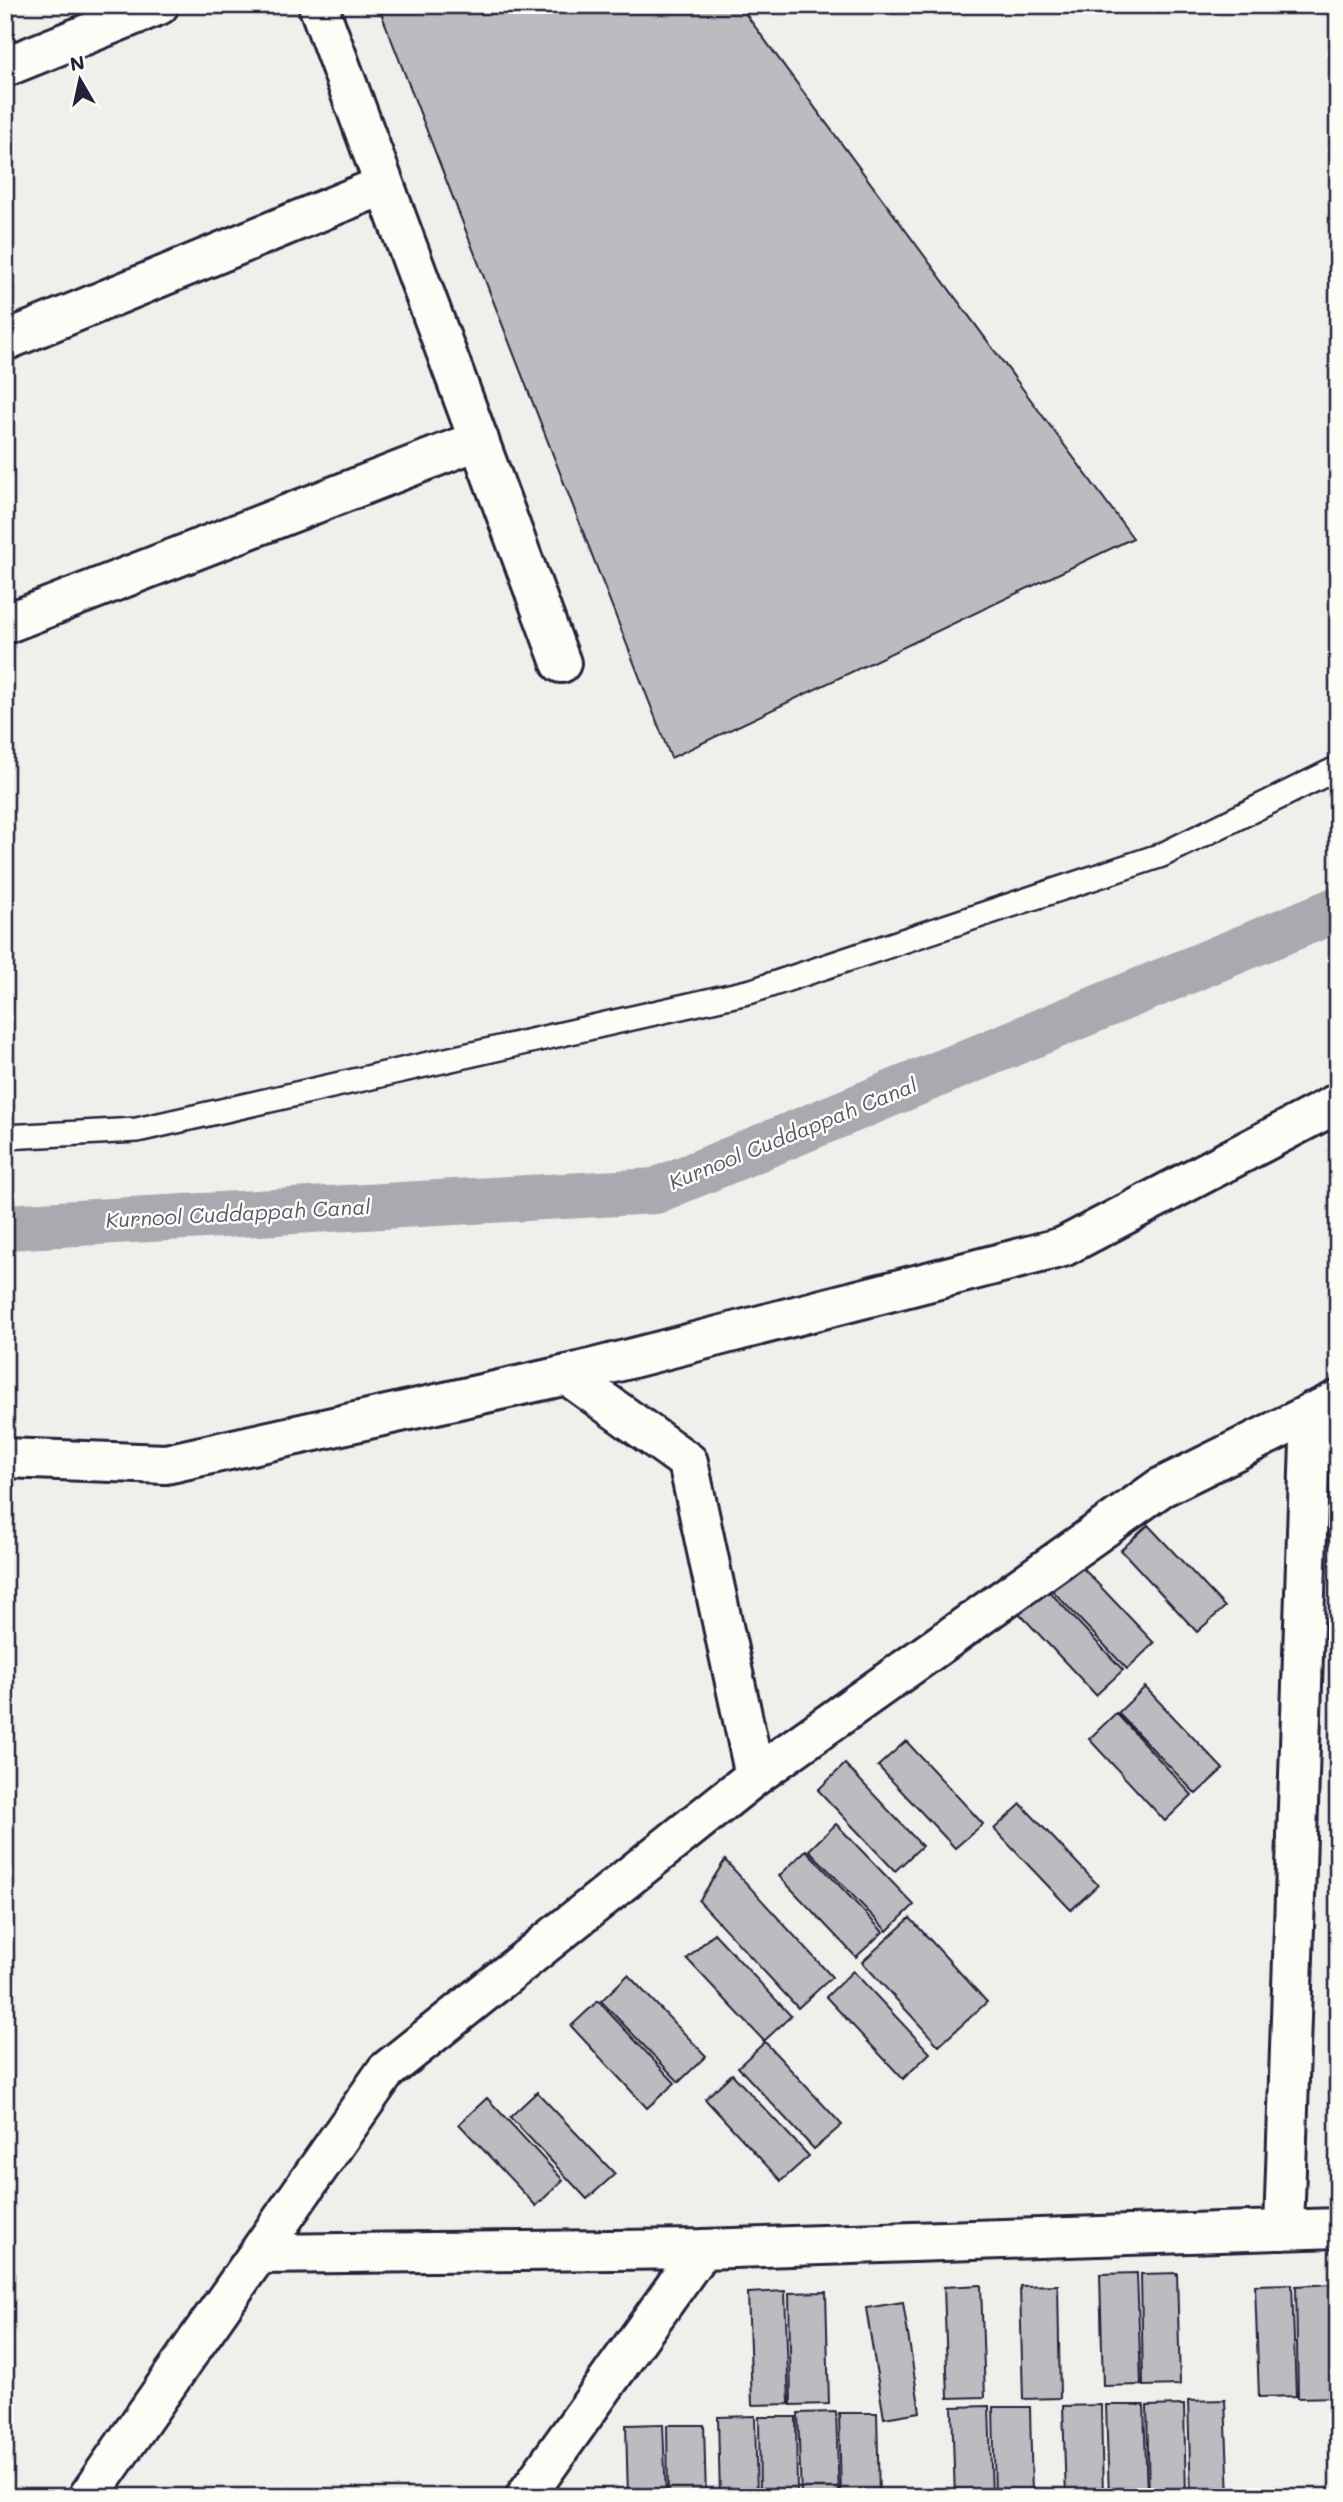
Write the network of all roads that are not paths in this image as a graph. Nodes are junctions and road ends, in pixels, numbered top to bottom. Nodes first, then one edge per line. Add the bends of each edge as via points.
1 (159, 5) edge
2 (318, 5) edge
3 (5, 67) edge
4 (384, 185) junction
5 (5, 341) edge
6 (479, 440) junction
7 (5, 624) edge
8 (561, 663) dead end
9 (1338, 768) edge
10 (1338, 1103) edge
11 (5, 1137) edge
12 (567, 1375) junction
13 (1324, 1406) edge
14 (5, 1458) edge
15 (755, 1776) junction
16 (1338, 2228) edge
17 (1284, 2230) junction
18 (702, 2249) junction
19 (258, 2254) junction
20 (89, 2497) edge
21 (525, 2497) edge

1 - 3 street
2 - 4 street
4 - 5 street
4 - 6 street
6 - 7 street
6 - 8 street
9 - 11 lane via 1162,855 752,991 137,1130
10 - 12 street via 1063,1247
12 - 14 street via 166,1464
12 - 15 street via 688,1462
13 - 15 street via 1160,1488
13 - 17 street
15 - 19 street via 386,2071
16 - 17 street
17 - 18 street
18 - 19 street
18 - 21 street
19 - 20 street

